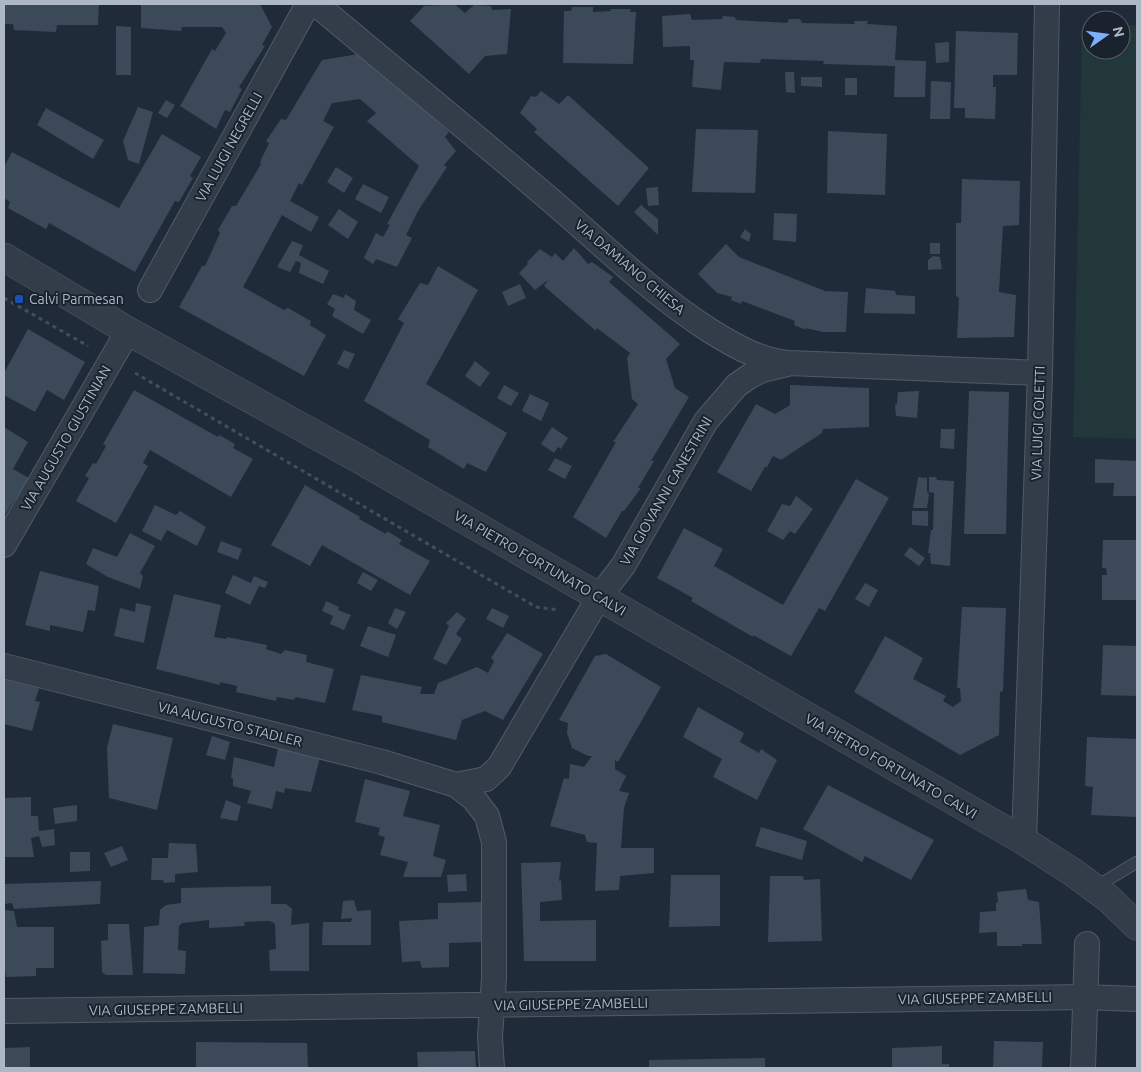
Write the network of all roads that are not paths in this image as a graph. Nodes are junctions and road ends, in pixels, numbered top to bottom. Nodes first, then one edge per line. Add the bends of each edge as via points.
1 (308, 4) edge
2 (316, 4) edge
3 (1047, 4) edge
4 (4, 257) edge
5 (150, 290) dead end
6 (128, 331) junction
7 (789, 364) junction
8 (1040, 373) junction
9 (4, 545) edge
10 (599, 597) junction
11 (4, 666) edge
12 (456, 785) junction
13 (1024, 842) junction
14 (1137, 862) edge
15 (1074, 873) junction
16 (1099, 885) junction
17 (1137, 904) edge
18 (1137, 926) edge
19 (1087, 944) dead end
20 (1085, 997) junction
21 (1137, 999) edge
22 (492, 1005) junction
23 (4, 1011) edge
24 (492, 1068) edge
25 (1083, 1068) edge

1 - 5 street, VIA LUIGI NEGRELLI
2 - 7 street, VIA DAMIANO CHIESA via 669,303 745,351
3 - 8 street, VIA LUIGI COLETTI
4 - 6 street, VIA PIETRO FORTUNATO CALVI
6 - 9 street, VIA AUGUSTO GIUSTINIAN
6 - 10 street, VIA PIETRO FORTUNATO CALVI
7 - 8 street, VIA DAMIANO CHIESA
7 - 10 street, VIA GIOVANNI CANESTRINI via 750,376 716,408 623,566
8 - 13 street, VIA LUIGI COLETTI
10 - 12 street, VIA GIOVANNI CANESTRINI via 499,768 486,779
10 - 13 street, VIA PIETRO FORTUNATO CALVI
11 - 12 street, VIA AUGUSTO STADLER via 382,762
12 - 22 street via 488,816 494,842
13 - 15 street, VIA PIETRO FORTUNATO CALVI
14 - 16 lane
15 - 16 street, VIA PIETRO FORTUNATO CALVI
15 - 18 street, VIA PIETRO FORTUNATO CALVI via 1109,899
16 - 17 street, VIA PIETRO FORTUNATO CALVI
19 - 20 street
20 - 21 street, VIA GIUSEPPE ZAMBELLI
20 - 22 street, VIA GIUSEPPE ZAMBELLI
20 - 25 street
22 - 23 street, VIA GIUSEPPE ZAMBELLI
22 - 24 street

